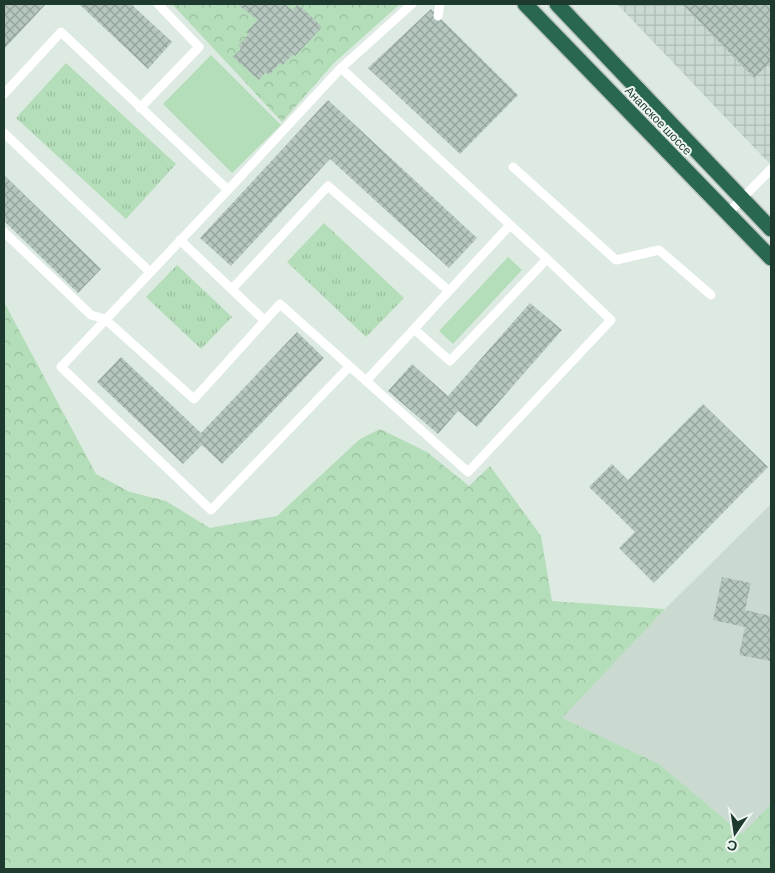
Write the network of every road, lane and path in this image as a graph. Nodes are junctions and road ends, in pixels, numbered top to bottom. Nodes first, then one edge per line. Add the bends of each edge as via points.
1 (158, 4) edge
2 (412, 4) edge
3 (440, 4) edge
4 (525, 4) edge
5 (557, 4) edge
6 (438, 16) dead end
7 (341, 68) junction
8 (4, 94) edge
9 (140, 108) junction
10 (4, 133) edge
11 (513, 168) dead end
12 (771, 169) edge
13 (228, 190) junction
14 (742, 198) junction
15 (728, 213) junction
16 (510, 225) junction
17 (771, 229) edge
18 (4, 232) edge
19 (180, 240) junction
20 (771, 258) edge
21 (547, 259) junction
22 (150, 272) junction
23 (232, 289) junction
24 (449, 291) junction
25 (711, 295) dead end
26 (105, 319) junction
27 (265, 321) junction
28 (414, 329) junction
29 (349, 367) junction
30 (366, 382) junction

1 - 9 lane via 199,47
2 - 7 lane
3 - 6 lane
4 - 15 highway, Анапское шоссе
5 - 14 highway, Анапское шоссе
7 - 13 lane
7 - 16 lane
8 - 9 lane via 61,32
9 - 13 lane
10 - 22 lane
11 - 25 lane via 616,260 659,250
12 - 14 lane
13 - 19 lane
14 - 15 lane
14 - 17 highway, Анапское шоссе
15 - 20 highway, Анапское шоссе
16 - 21 lane
16 - 24 lane
18 - 26 lane via 91,315
19 - 22 lane
19 - 23 lane
21 - 28 lane via 450,361
21 - 30 lane via 612,320 468,472
22 - 26 lane
23 - 24 lane via 328,186
23 - 27 lane
24 - 28 lane
26 - 27 lane via 194,399
26 - 29 lane via 61,367 211,510
27 - 29 lane via 280,304
28 - 30 lane
29 - 30 lane

